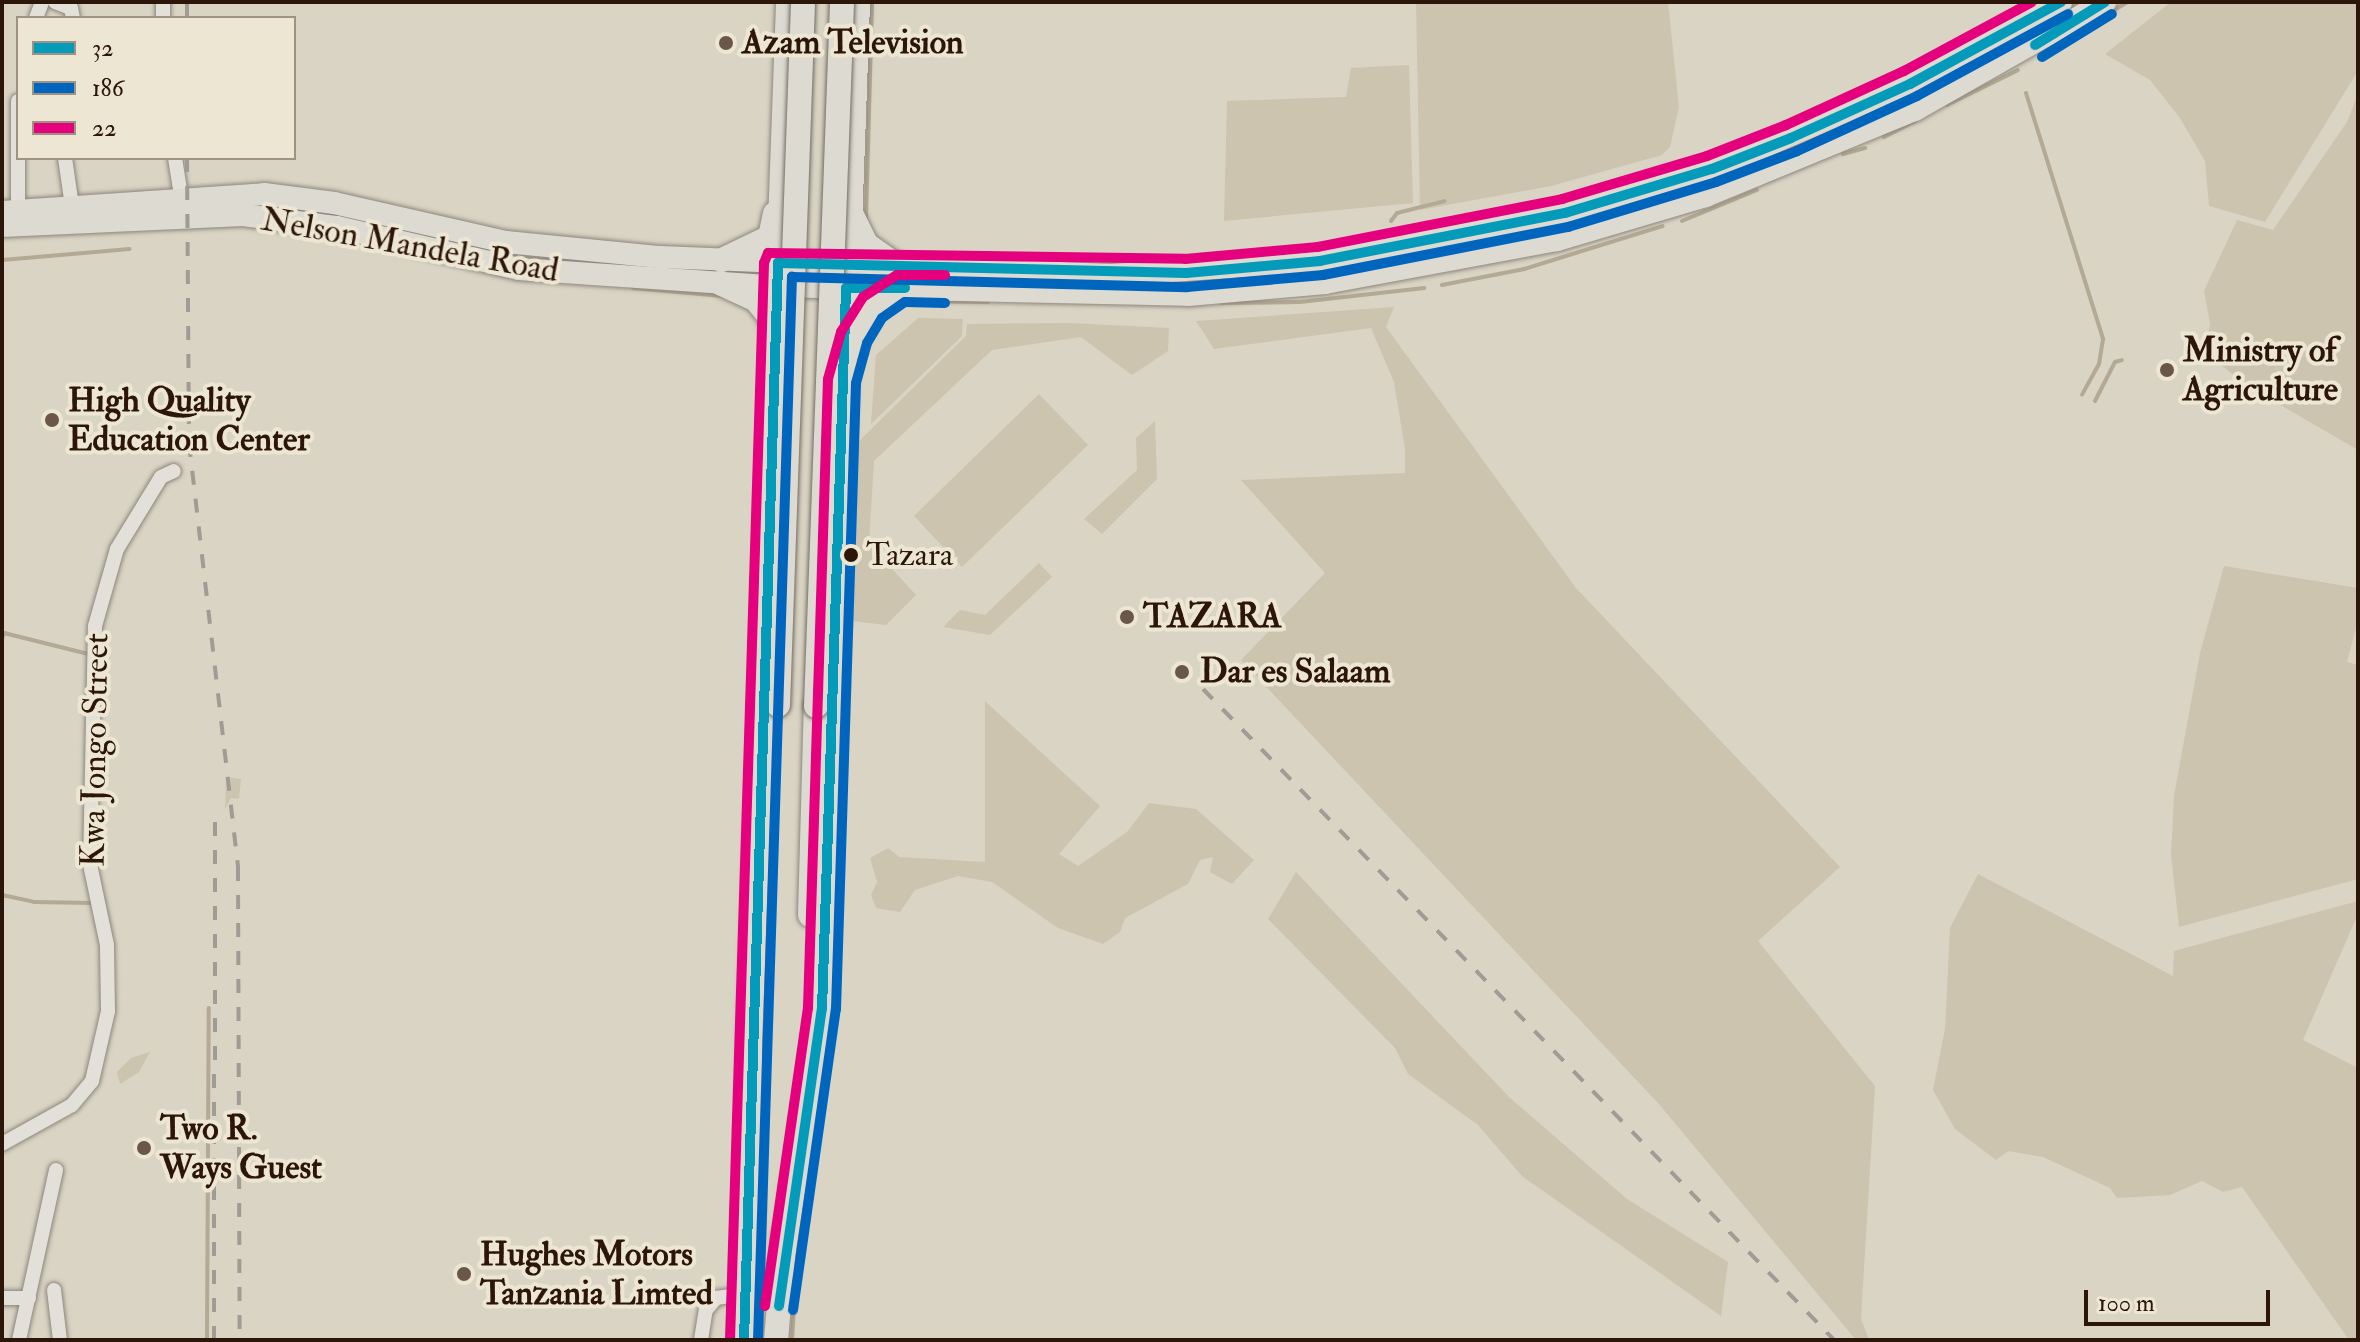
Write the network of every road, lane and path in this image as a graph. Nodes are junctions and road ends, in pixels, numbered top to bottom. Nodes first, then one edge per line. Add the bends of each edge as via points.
1 (55, 2) edge
2 (788, 2) edge
3 (803, 2) edge
4 (842, 2) edge
5 (858, 2) edge
6 (2061, 2) edge
7 (2105, 2) edge
8 (73, 16) edge
9 (16, 122) edge
10 (65, 160) edge
11 (175, 160) edge
12 (782, 167) junction
13 (181, 197) junction
14 (72, 206) junction
15 (849, 207) junction
16 (7, 216) edge
17 (721, 272) junction
18 (778, 274) junction
19 (847, 276) junction
20 (901, 278) junction
21 (776, 353) junction
22 (842, 381) junction
23 (174, 471) dead end
24 (2, 1144) edge
25 (56, 1170) dead end
26 (750, 1223) junction
27 (784, 1249) junction
28 (54, 1290) dead end
29 (746, 1294) junction
30 (2, 1298) edge
31 (29, 1298) junction
32 (19, 1340) edge
33 (60, 1340) edge
34 (701, 1340) edge
35 (744, 1340) edge
36 (776, 1340) edge

1 - 8 street via 71,8
2 - 12 highway
3 - 26 highway, bridge via 766,1044
4 - 27 highway, bridge via 806,1009
5 - 15 highway
6 - 20 main road, Nelson Mandela Road via 1910,84 1791,138 1712,169 1565,213 1320,261 1186,273
7 - 20 main road, Nelson Mandela Road via 1915,110 1802,160 1667,210 1557,240 1325,283 1188,295
9 - 16 street
10 - 14 street
11 - 13 street
12 - 17 highway via 770,237
12 - 18 highway
13 - 14 main road, Nelson Mandela Road
13 - 17 main road, Nelson Mandela Road via 296,195 506,242
14 - 16 main road, Nelson Mandela Road
15 - 19 highway
15 - 20 highway via 866,244
16 - 17 main road, Nelson Mandela Road via 287,218 519,269
17 - 18 main road, Nelson Mandela Road
17 - 21 highway via 766,310
18 - 19 main road, Nelson Mandela Road
18 - 21 highway
19 - 20 main road, Nelson Mandela Road
19 - 22 highway
20 - 22 highway via 861,323
21 - 26 highway via 749,1092
22 - 27 highway via 822,1009
23 - 24 street, Kwa Jongo Street via 161,477 117,549 95,626 90,864 107,945 108,1011 92,1081 72,1105
25 - 31 street
26 - 29 highway
27 - 36 highway
28 - 33 street
29 - 34 street via 716,1298 706,1310
29 - 35 highway
30 - 31 street
31 - 32 street

